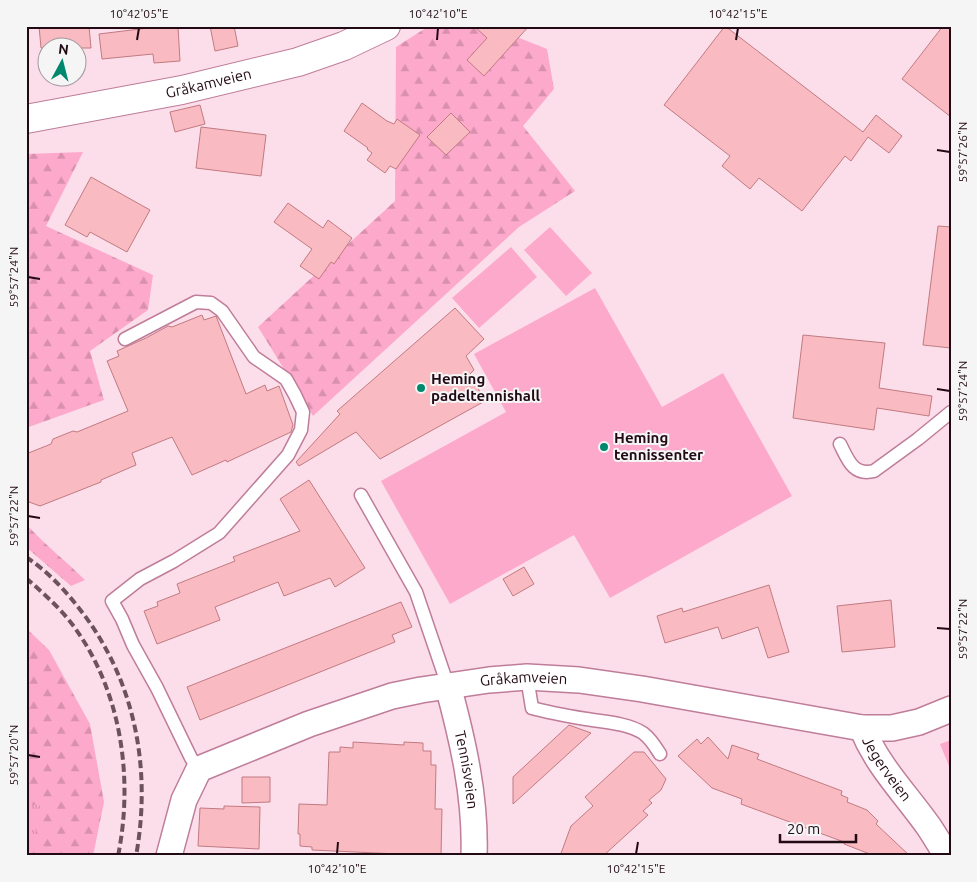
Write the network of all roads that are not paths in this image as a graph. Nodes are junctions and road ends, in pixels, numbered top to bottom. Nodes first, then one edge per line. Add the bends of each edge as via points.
1 (386, 26) edge
2 (26, 119) edge
3 (125, 339) dead end
4 (951, 412) edge
5 (840, 444) dead end
6 (360, 495) dead end
7 (527, 677) junction
8 (448, 686) junction
9 (951, 709) edge
10 (862, 728) junction
11 (660, 754) dead end
12 (199, 769) junction
13 (168, 856) edge
14 (474, 856) edge
15 (947, 856) edge

1 - 2 street, Gråkamveien via 344,46 298,62 182,90
3 - 12 lane via 196,302 211,303 222,310 254,357 286,379 302,412 301,430 288,454 219,533 140,579 112,601
4 - 5 lane via 874,471 857,470
6 - 8 lane via 416,592
7 - 8 street, Gråkamveien
7 - 10 street, Gråkamveien via 642,688
7 - 11 lane via 532,708 630,728 653,742
8 - 12 street, Gråkamveien via 392,696 359,706
8 - 14 street, Tennisveien via 467,763
9 - 10 street, Gråkamveien via 919,722 892,728
10 - 15 street, Jegerveien via 880,765
12 - 13 street via 184,800

